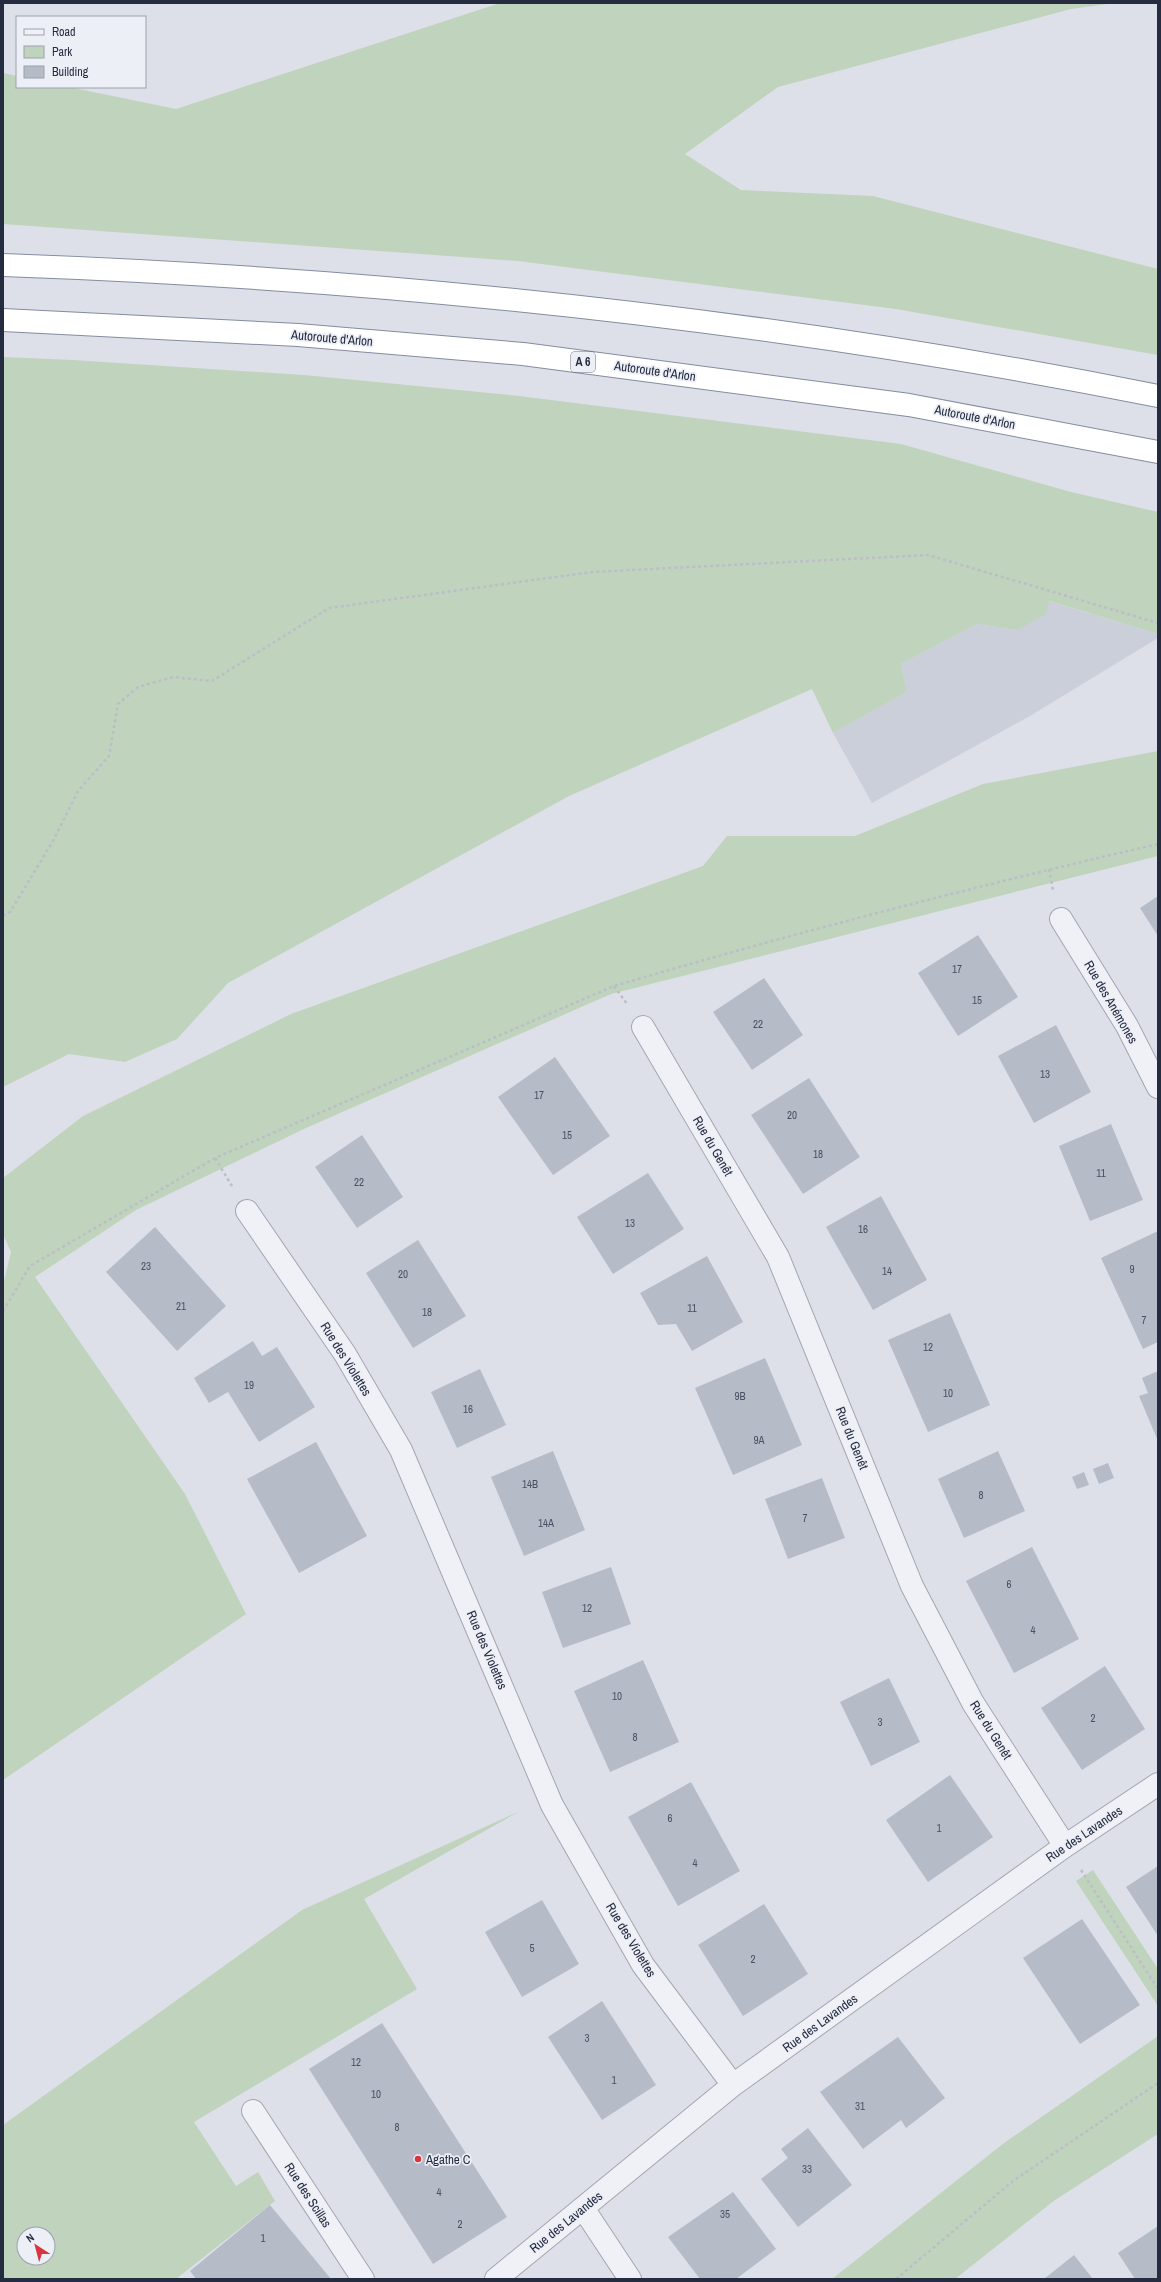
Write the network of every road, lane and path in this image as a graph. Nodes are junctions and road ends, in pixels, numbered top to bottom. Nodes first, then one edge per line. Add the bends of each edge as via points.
1 (3, 265) edge
2 (3, 320) edge
3 (1158, 396) edge
4 (1158, 452) edge
5 (1158, 623) edge
6 (1158, 844) edge
7 (3, 916) edge
8 (1061, 919) dead end
9 (643, 1027) dead end
10 (1158, 1088) edge
11 (215, 1158) junction
12 (247, 1211) joint
13 (3, 1311) edge
14 (1158, 1784) edge
15 (1066, 1846) junction
16 (1158, 1989) edge
17 (1158, 2083) edge
18 (733, 2086) junction
19 (253, 2111) dead end
20 (583, 2208) junction
21 (363, 2279) edge
22 (496, 2279) edge
23 (630, 2279) edge
24 (896, 2279) edge

1 - 3 highway via 282,279 513,298 891,347
2 - 4 highway, Autoroute d'Arlon / A 6 via 298,335 523,354 909,405
5 - 7 path via 928,555 592,572 329,608 212,681 172,678 138,687 118,704 109,756 78,791 53,841 10,912
6 - 11 path via 1033,873 614,986
8 - 10 street, Rue des Anémones via 1127,1026
9 - 15 street, Rue du Genêt via 778,1257 916,1593 973,1703
11 - 12 path
11 - 13 path via 30,1266
12 - 18 street, Rue des Violettes via 345,1354 401,1450 552,1805 643,1965
14 - 15 street, Rue des Lavandes
15 - 16 path
15 - 18 street, Rue des Lavandes
17 - 24 path via 1013,2181
18 - 20 street, Rue des Lavandes
19 - 21 street, Rue des Scillas
20 - 22 street, Rue des Lavandes
20 - 23 street

